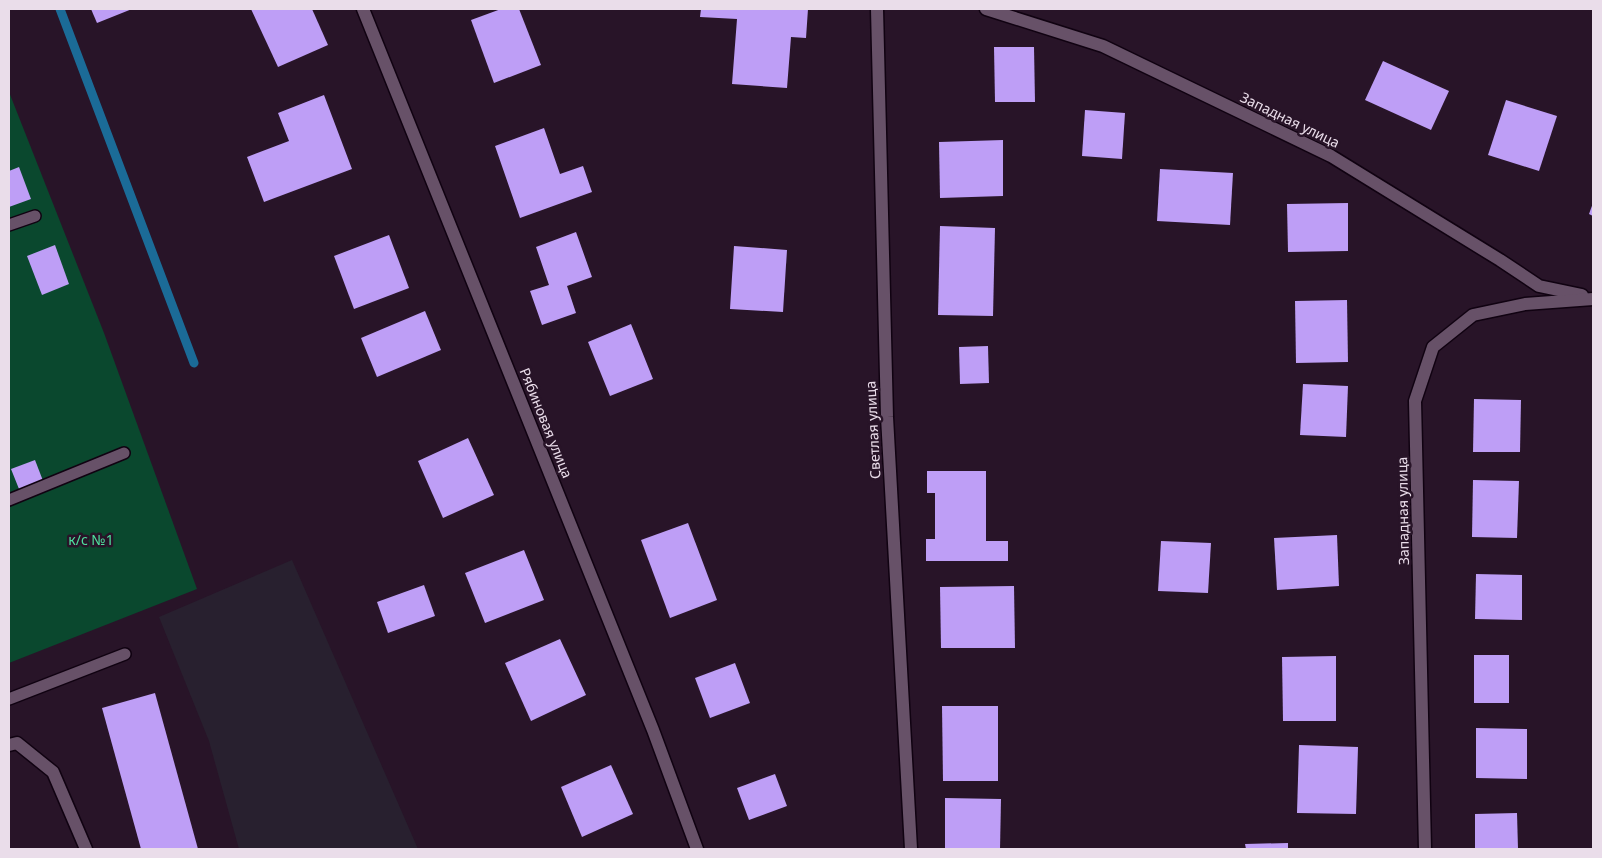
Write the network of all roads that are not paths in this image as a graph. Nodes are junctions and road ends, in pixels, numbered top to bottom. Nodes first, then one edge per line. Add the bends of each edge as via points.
1 (363, 9) edge
2 (877, 9) edge
3 (986, 9) edge
4 (35, 216) dead end
5 (9, 226) edge
6 (1593, 298) edge
7 (124, 453) dead end
8 (9, 500) edge
9 (124, 654) dead end
10 (9, 699) edge
11 (9, 745) edge
12 (86, 849) edge
13 (697, 849) edge
14 (911, 849) edge
15 (1425, 849) edge

1 - 13 street, Рябиновая улица via 650,721
2 - 14 street, Светлая улица via 887,417
3 - 6 street, Западная улица via 1103,46 1331,156 1539,286
4 - 5 lane
6 - 15 street, Западная улица via 1525,304 1474,315 1433,347 1415,401
7 - 8 lane
9 - 10 lane
11 - 12 street via 17,743 53,772

